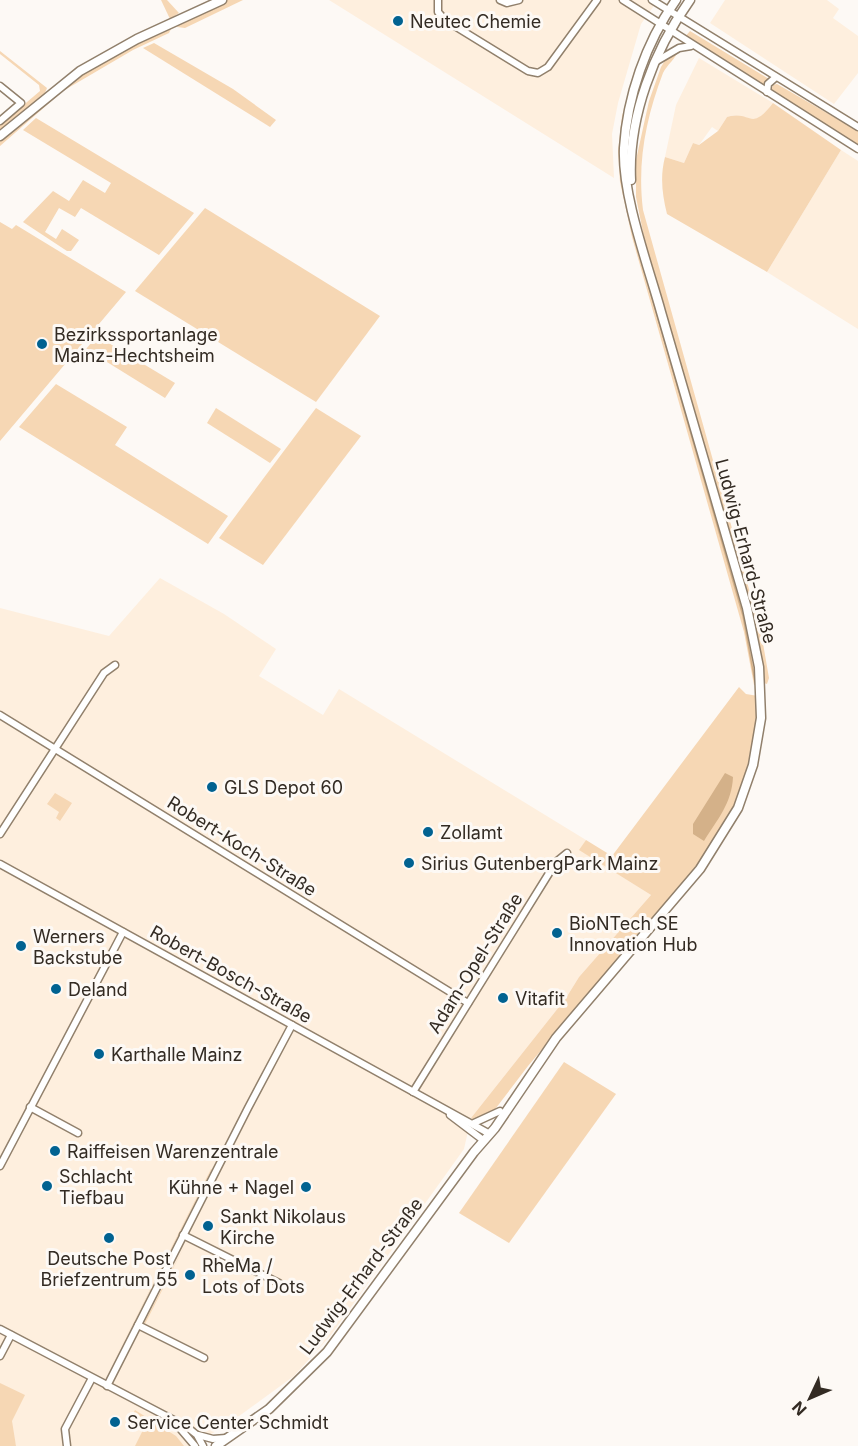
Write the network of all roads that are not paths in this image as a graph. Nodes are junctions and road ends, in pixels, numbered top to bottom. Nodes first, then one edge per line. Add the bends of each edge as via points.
1 (222, 0) edge
2 (438, 0) edge
3 (500, 0) edge
4 (519, 0) edge
5 (597, 0) edge
6 (623, 0) edge
7 (652, 0) edge
8 (676, 0) edge
9 (690, 0) edge
10 (669, 10) junction
11 (678, 17) junction
12 (660, 24) junction
13 (670, 30) junction
14 (692, 46) junction
15 (655, 63) junction
16 (776, 77) junction
17 (0, 86) edge
18 (767, 92) junction
19 (0, 121) edge
20 (858, 127) edge
21 (0, 136) edge
22 (858, 149) edge
23 (633, 207) junction
24 (115, 665) dead end
25 (0, 715) edge
26 (56, 748) junction
27 (0, 834) edge
28 (567, 853) dead end
29 (0, 864) edge
30 (123, 932) junction
31 (468, 1003) junction
32 (292, 1025) junction
33 (520, 1087) junction
34 (413, 1092) junction
35 (30, 1107) junction
36 (500, 1111) junction
37 (447, 1112) junction
38 (473, 1124) junction
39 (78, 1133) dead end
40 (486, 1137) junction
41 (0, 1166) edge
42 (183, 1235) junction
43 (279, 1283) dead end
44 (138, 1325) junction
45 (0, 1329) edge
46 (11, 1335) junction
47 (0, 1356) edge
48 (204, 1358) dead end
49 (92, 1378) junction
50 (107, 1386) junction
51 (171, 1420) junction
52 (197, 1435) junction
53 (230, 1437) junction
54 (67, 1446) edge
55 (195, 1446) edge
56 (203, 1446) edge
57 (216, 1446) edge

1 - 21 main road via 137,39 80,71
2 - 5 street via 438,12 445,20 528,71 538,73 548,67
3 - 4 street
6 - 12 street
7 - 10 street
8 - 10 main road, Ludwig-Erhard-Straße
9 - 11 main road, Ludwig-Erhard-Straße
10 - 11 street
10 - 12 main road, Ludwig-Erhard-Straße
11 - 13 main road, Ludwig-Erhard-Straße
11 - 16 street
12 - 13 street
12 - 23 main road, Ludwig-Erhard-Straße via 638,81 626,130 625,168
13 - 14 street
13 - 15 main road, Ludwig-Erhard-Straße
14 - 15 street via 679,48
14 - 18 street
15 - 23 main road, Ludwig-Erhard-Straße via 632,150
16 - 18 street via 768,84
16 - 20 street
17 - 19 street via 21,103
18 - 22 street
23 - 33 main road, Ludwig-Erhard-Straße via 747,608 759,667 761,718 747,785 716,846
24 - 26 street via 104,673
25 - 26 street, Robert-Koch-Straße
26 - 27 street
26 - 31 street, Robert-Koch-Straße
28 - 31 street, Adam-Opel-Straße via 556,862
29 - 30 street, Robert-Bosch-Straße
30 - 32 street, Robert-Bosch-Straße
30 - 35 street
31 - 34 street, Adam-Opel-Straße
32 - 34 street, Robert-Bosch-Straße
32 - 42 street
33 - 36 main road, Ludwig-Erhard-Straße
33 - 40 main road, Ludwig-Erhard-Straße
34 - 37 street, Robert-Bosch-Straße
35 - 39 street
35 - 41 street
36 - 38 street
36 - 40 main road, Ludwig-Erhard-Straße
37 - 38 street, Robert-Bosch-Straße
37 - 40 street, Robert-Bosch-Straße
38 - 40 street, Robert-Bosch-Straße
40 - 53 main road, Ludwig-Erhard-Straße via 327,1352 281,1398
42 - 43 street
42 - 44 street
44 - 48 street
44 - 50 street
45 - 46 street
46 - 47 street
46 - 49 street
49 - 50 street
49 - 54 street via 65,1429
50 - 51 street
51 - 52 street
51 - 55 street
52 - 53 street via 213,1439
52 - 56 street
53 - 57 main road, Ludwig-Erhard-Straße

